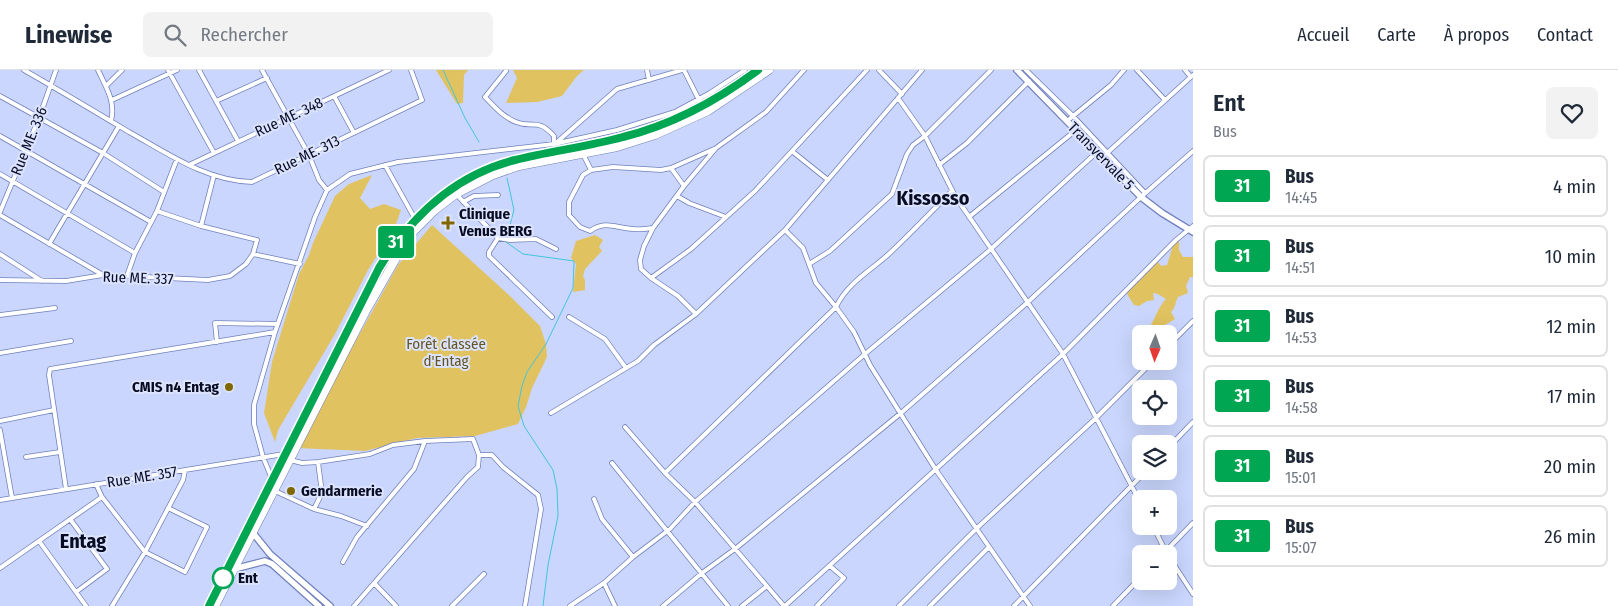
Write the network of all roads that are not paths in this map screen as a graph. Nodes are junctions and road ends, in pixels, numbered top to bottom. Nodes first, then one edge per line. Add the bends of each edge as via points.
1 (24, 70) edge
2 (56, 70) edge
3 (98, 70) edge
4 (122, 70) edge
5 (177, 70) edge
6 (200, 70) edge
7 (262, 70) edge
8 (389, 70) edge
9 (411, 70) edge
10 (647, 70) edge
11 (683, 70) edge
12 (745, 70) edge
13 (758, 70) edge
14 (769, 70) edge
15 (804, 70) edge
16 (867, 70) edge
17 (879, 70) edge
18 (922, 70) edge
19 (992, 70) edge
20 (1017, 70) edge
21 (1026, 70) edge
22 (1124, 70) edge
23 (1137, 70) edge
24 (1185, 70) edge
25 (506, 71) edge
26 (169, 72) edge
27 (1192, 76) edge
28 (267, 78) junction
29 (649, 80) junction
30 (1029, 82) junction
31 (50, 85) junction
32 (106, 86) junction
33 (902, 94) junction
34 (0, 96) edge
35 (334, 96) junction
36 (898, 98) junction
37 (112, 100) junction
38 (698, 100) junction
39 (1165, 100) junction
40 (216, 101) junction
41 (1073, 116) junction
42 (289, 117) junction
43 (39, 118) junction
44 (112, 121) junction
45 (1067, 121) junction
46 (119, 126) junction
47 (1076, 130) junction
48 (354, 133) junction
49 (0, 136) edge
50 (924, 136) junction
51 (238, 142) junction
52 (555, 148) junction
53 (716, 148) junction
54 (25, 149) junction
55 (1193, 151) edge
56 (793, 152) junction
57 (103, 153) junction
58 (214, 153) junction
59 (1107, 153) junction
60 (583, 154) junction
61 (309, 155) junction
62 (1100, 155) junction
63 (177, 160) junction
64 (189, 165) junction
65 (385, 165) junction
66 (939, 165) junction
67 (671, 168) junction
68 (591, 170) junction
69 (0, 174) edge
70 (214, 176) junction
71 (828, 180) junction
72 (13, 181) junction
73 (85, 183) junction
74 (684, 186) junction
75 (327, 190) junction
76 (952, 191) junction
77 (164, 192) junction
78 (456, 194) junction
79 (498, 195) dead end
80 (1143, 195) junction
81 (677, 196) junction
82 (464, 202) junction
83 (157, 211) junction
84 (0, 213) edge
85 (66, 213) junction
86 (726, 217) junction
87 (969, 218) junction
88 (415, 219) junction
89 (151, 222) junction
90 (201, 226) junction
91 (653, 228) junction
92 (785, 230) junction
93 (1191, 230) edge
94 (498, 238) junction
95 (49, 244) junction
96 (556, 249) dead end
97 (991, 249) junction
98 (135, 253) junction
99 (0, 254) edge
100 (252, 254) junction
101 (300, 264) junction
102 (809, 264) junction
103 (103, 275) junction
104 (127, 276) junction
105 (651, 278) junction
106 (0, 280) edge
107 (44, 282) junction
108 (1028, 302) junction
109 (836, 307) junction
110 (55, 308) dead end
111 (696, 314) junction
112 (0, 315) edge
113 (552, 317) dead end
114 (569, 317) dead end
115 (1193, 321) edge
116 (278, 324) junction
117 (275, 332) junction
118 (1178, 336) edge
119 (71, 341) dead end
120 (217, 342) junction
121 (0, 353) edge
122 (866, 354) junction
123 (1063, 354) junction
124 (626, 368) junction
125 (1144, 370) edge
126 (54, 410) junction
127 (901, 413) junction
128 (551, 414) dead end
129 (1096, 418) junction
130 (0, 420) edge
131 (1193, 422) edge
132 (625, 428) dead end
133 (0, 430) edge
134 (1177, 439) edge
135 (425, 441) junction
136 (60, 452) junction
137 (479, 455) junction
138 (26, 456) dead end
139 (263, 457) junction
140 (287, 457) junction
141 (318, 462) junction
142 (612, 463) dead end
143 (186, 470) junction
144 (936, 470) junction
145 (665, 473) junction
146 (1138, 480) edge
147 (272, 481) junction
148 (96, 484) junction
149 (1132, 486) junction
150 (66, 489) junction
151 (1134, 490) edge
152 (275, 491) junction
153 (102, 497) junction
154 (12, 498) junction
155 (594, 499) dead end
156 (0, 500) edge
157 (695, 502) junction
158 (168, 508) junction
159 (314, 509) junction
160 (70, 519) junction
161 (1193, 524) edge
162 (367, 526) junction
163 (976, 529) junction
164 (666, 531) junction
165 (250, 532) junction
166 (39, 541) junction
167 (1174, 545) edge
168 (989, 547) junction
169 (734, 549) junction
170 (145, 552) junction
171 (633, 557) junction
172 (343, 562) dead end
173 (830, 566) junction
174 (0, 568) edge
175 (234, 568) junction
176 (1177, 570) edge
177 (702, 573) junction
178 (484, 574) dead end
179 (374, 583) junction
180 (604, 583) junction
181 (766, 586) junction
182 (1132, 586) edge
183 (76, 592) junction
184 (1193, 594) edge
185 (1023, 596) junction
186 (670, 600) junction
187 (86, 606) edge
188 (112, 606) edge
189 (209, 606) edge
190 (215, 606) edge
191 (319, 606) edge
192 (330, 606) edge
193 (354, 606) edge
194 (396, 606) edge
195 (452, 606) edge
196 (525, 606) edge
197 (570, 606) edge
198 (615, 606) edge
199 (663, 606) edge
200 (675, 606) edge
201 (728, 606) edge
202 (742, 606) edge
203 (784, 606) edge
204 (817, 606) edge
205 (900, 606) edge
206 (930, 606) edge
207 (1014, 606) edge
208 (1030, 606) edge
209 (1113, 606) edge

1 - 31 street, Rue ME. 313
2 - 31 street, Rue ME. 336
3 - 32 street
4 - 32 street
5 - 26 street
6 - 40 street
7 - 28 street
8 - 35 street, Rue ME. 348
9 - 48 street, Rue ME. 313 via 422,100
10 - 29 street
11 - 29 street
11 - 38 street
12 - 38 street
13 - 52 highway via 702,106 648,130
14 - 60 highway via 728,99 684,122 635,142
15 - 53 street via 766,112
16 - 56 street
17 - 33 street
18 - 33 street
19 - 50 street
20 - 30 main road, Transvervale 5
21 - 41 street
22 - 41 street
23 - 39 street
24 - 27 street
25 - 52 street via 485,97 517,123 546,127 554,136
26 - 37 street
26 - 58 street
27 - 39 street
28 - 40 street
28 - 42 street
29 - 52 street via 618,89
30 - 45 main road, Transvervale 5
30 - 66 street via 967,143
31 - 43 street, Rue ME. 336
31 - 44 street, Rue ME. 313
32 - 37 street
33 - 36 street
34 - 43 street
35 - 42 street, Rue ME. 348
35 - 48 street
36 - 50 street
36 - 71 street
37 - 44 street
38 - 52 street via 675,112
39 - 59 street
40 - 51 street
41 - 45 street
41 - 59 street
42 - 51 street, Rue ME. 348
42 - 61 street
43 - 54 street, Rue ME. 336
43 - 57 street
44 - 46 street, Rue ME. 313
45 - 47 main road, Transvervale 5
46 - 57 street
46 - 63 street, Rue ME. 313
47 - 62 main road, Transvervale 5
47 - 87 street
48 - 61 street, Rue ME. 313
49 - 54 street
50 - 66 street
50 - 102 street via 907,154 892,194 830,251
51 - 58 street, Rue ME. 348
52 - 65 street
52 - 88 highway via 480,172 434,201
53 - 67 street
53 - 74 street
54 - 72 street, Rue ME. 336
54 - 73 street
55 - 80 street
56 - 71 street
56 - 86 street
57 - 73 street
57 - 77 street
58 - 64 street, Rue ME. 348
59 - 62 street
59 - 80 street
60 - 68 street
60 - 78 highway via 511,169
61 - 70 street, Rue ME. 313 via 252,182
61 - 75 street via 319,180
62 - 80 main road, Transvervale 5
62 - 97 street
63 - 64 street, Rue ME. 313
63 - 77 street
64 - 70 street, Rue ME. 313
65 - 75 street via 350,174
65 - 88 street
66 - 76 street
67 - 68 street
67 - 74 street
68 - 91 street via 583,175 569,202 569,215 580,227 590,231 598,225
69 - 72 street
70 - 90 street
71 - 92 street
72 - 84 street, Rue ME. 336
72 - 85 street
73 - 85 street
73 - 89 street
74 - 81 street
75 - 101 street
76 - 87 street
76 - 109 street via 889,253 854,282
77 - 83 street
78 - 82 street
78 - 140 highway via 414,231 397,256
79 - 82 street via 474,196
80 - 93 main road, Transvervale 5
80 - 108 street
81 - 86 street via 689,204
81 - 91 street
82 - 94 street
83 - 89 street
83 - 90 street
84 - 95 street
85 - 95 street
85 - 98 street
86 - 105 street
87 - 97 street
88 - 140 highway via 394,243 379,268
89 - 98 street
90 - 100 street, Rue ME. 337 via 258,240
91 - 105 street via 640,260 641,269
92 - 102 street via 803,248
92 - 111 street
93 - 123 street via 1176,240
94 - 96 street via 536,239
94 - 113 street via 489,256
95 - 103 street
97 - 108 street
97 - 122 street
98 - 104 street
99 - 107 street
100 - 101 street
100 - 104 street, Rue ME. 337 via 246,264 230,276 208,280
101 - 116 street
102 - 109 street via 816,283
103 - 104 street, Rue ME. 337
103 - 107 street, Rue ME. 337
105 - 111 street via 678,296
106 - 107 street, Rue ME. 337
108 - 123 street
108 - 127 street
109 - 122 street
109 - 145 street
110 - 112 street
111 - 124 street
114 - 124 street via 605,339
115 - 118 street
116 - 117 street
116 - 120 street via 215,323
117 - 120 street
117 - 139 street via 254,405 254,424
119 - 121 street
120 - 126 street via 50,369
122 - 127 street
122 - 157 street
123 - 129 street
123 - 144 street
124 - 128 street
125 - 129 street
126 - 130 street
126 - 136 street
127 - 144 street
127 - 169 street
129 - 149 street
129 - 163 street
131 - 134 street
132 - 145 street
133 - 154 street
135 - 137 street, Rue ME. 357 via 473,439
135 - 141 street, Rue ME. 357
135 - 162 street via 414,469
136 - 138 street
136 - 150 street
137 - 179 street via 478,467
137 - 196 street via 492,454 538,495 541,509
139 - 140 street, Rue ME. 357
139 - 143 street, Rue ME. 357
139 - 147 street
140 - 141 street, Rue ME. 357 via 302,463
140 - 147 highway
140 - 152 highway
141 - 159 street via 322,493
142 - 164 street
143 - 148 street, Rue ME. 357
143 - 158 street
144 - 163 street
144 - 173 street
145 - 157 street
146 - 149 street
147 - 165 highway
148 - 150 street, Rue ME. 357
148 - 153 street
149 - 151 street
149 - 185 street
150 - 154 street, Rue ME. 357
152 - 159 street
152 - 165 highway
153 - 160 street
153 - 170 street
154 - 156 street, Rue ME. 357
155 - 171 street via 602,519
157 - 164 street
157 - 169 street
158 - 170 street
158 - 170 street via 208,527 185,572
159 - 162 street
160 - 166 street
160 - 183 street via 108,569
161 - 167 street
162 - 172 street
163 - 168 street
163 - 205 street
164 - 171 street
164 - 177 street
165 - 175 highway
165 - 189 highway
165 - 192 main road via 270,554
166 - 174 street
166 - 183 street
168 - 185 street
168 - 206 street
169 - 177 street
169 - 181 street
170 - 188 street
171 - 180 street
173 - 203 street
173 - 204 street via 844,578
175 - 190 highway
175 - 191 main road via 265,561 272,564
176 - 184 street
177 - 186 street
177 - 201 street
178 - 195 street
179 - 193 street
179 - 194 street
180 - 197 street
180 - 198 street
181 - 202 street
181 - 203 street
182 - 209 street
183 - 187 street
185 - 207 street
185 - 208 street
186 - 199 street
186 - 200 street

